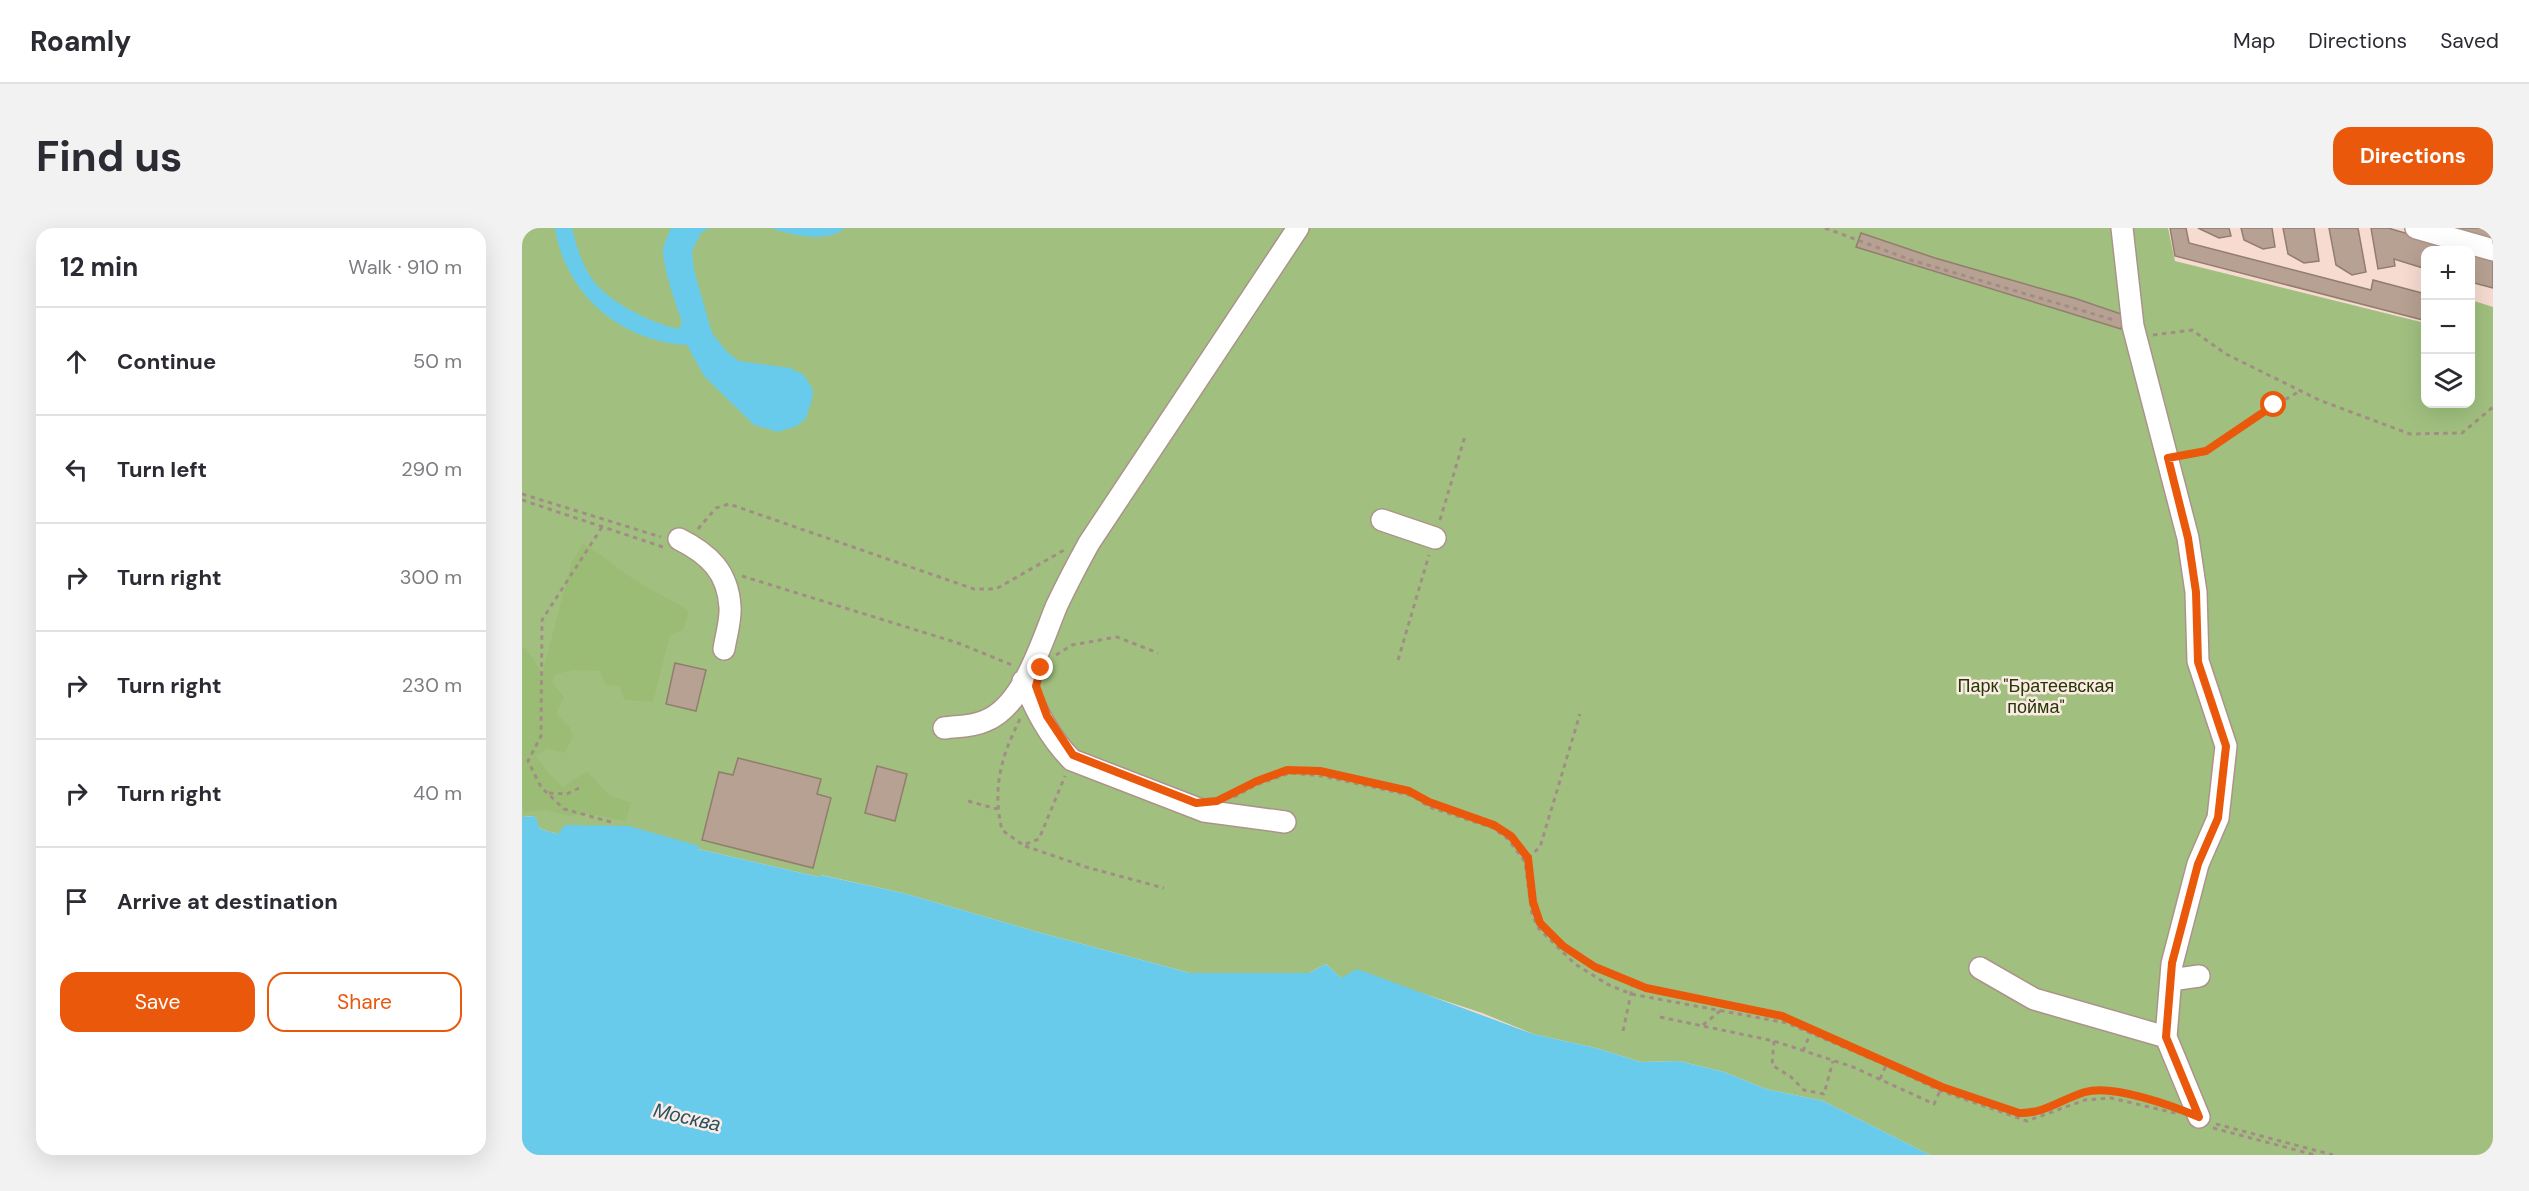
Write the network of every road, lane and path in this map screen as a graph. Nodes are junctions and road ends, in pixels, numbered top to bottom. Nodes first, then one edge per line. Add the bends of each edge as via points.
1 (1298, 228) edge
2 (1825, 228) edge
3 (2122, 228) edge
4 (2416, 228) edge
5 (2493, 250) edge
6 (2133, 326) junction
7 (2301, 390) junction
8 (2493, 407) edge
9 (2168, 458) junction
10 (522, 494) edge
11 (522, 500) edge
12 (1382, 520) dead end
13 (602, 527) junction
14 (1435, 537) dead end
15 (1089, 543) junction
16 (675, 544) junction
17 (719, 568) junction
18 (724, 649) dead end
19 (1158, 653) dead end
20 (1052, 658) dead end
21 (1027, 684) junction
22 (1580, 714) dead end
23 (944, 728) dead end
24 (1072, 760) junction
25 (579, 788) dead end
26 (547, 793) junction
27 (1227, 796) dead end
28 (968, 801) dead end
29 (997, 809) junction
30 (1207, 811) junction
31 (611, 822) dead end
32 (1285, 822) dead end
33 (1023, 845) junction
34 (1528, 858) junction
35 (1164, 888) dead end
36 (1980, 968) dead end
37 (2199, 976) dead end
38 (2171, 980) junction
39 (1633, 984) junction
40 (1631, 994) junction
41 (1727, 1005) junction
42 (1720, 1011) junction
43 (1660, 1017) dead end
44 (1702, 1026) junction
45 (1812, 1030) junction
46 (1623, 1031) dead end
47 (2166, 1037) junction
48 (1774, 1041) junction
49 (1803, 1051) junction
50 (1833, 1061) junction
51 (1887, 1063) junction
52 (1880, 1079) junction
53 (1942, 1089) junction
54 (2199, 1121) junction
55 (2315, 1155) edge
56 (2333, 1155) edge

1 - 15 lane
2 - 6 path via 1911,260
3 - 6 lane
4 - 5 lane
6 - 7 path via 2153,335 2192,330 2226,354
6 - 9 lane
7 - 8 path via 2410,434 2462,433
7 - 9 path via 2206,451
9 - 38 lane via 2193,571 2198,662 2226,746 2218,818 2198,864
10 - 16 path
11 - 13 path
12 - 14 lane
13 - 16 path
13 - 26 path via 542,620 541,736 528,761
15 - 16 path via 1083,538 996,589 974,589 729,504 717,508 692,536
15 - 21 lane via 1070,578
16 - 17 lane via 696,547
17 - 18 lane via 731,608
17 - 21 path via 1000,659
19 - 20 path via 1117,637 1072,645
21 - 23 lane via 987,721
21 - 24 lane via 1037,714
21 - 29 path via 1005,749
22 - 34 path via 1540,847
24 - 30 lane
24 - 33 path via 1039,839
25 - 26 path via 567,794
26 - 31 path via 564,809
27 - 34 path via 1287,770 1320,771 1409,791 1494,825 1511,836
28 - 29 path
29 - 33 path via 1002,830
30 - 32 lane
30 - 40 path via 1256,785 1290,773 1413,796 1429,807 1493,828 1525,862 1532,915 1539,929 1575,964
33 - 35 path
34 - 39 path via 1533,902 1540,923 1578,958
36 - 47 lane via 2034,999
37 - 38 lane
38 - 47 lane
39 - 40 path
39 - 41 path
40 - 42 path
40 - 46 path
41 - 42 path
41 - 45 path via 1782,1016
42 - 44 path
42 - 45 path
43 - 44 path
44 - 48 path
45 - 49 path
45 - 51 path
47 - 54 lane
48 - 49 path
48 - 50 path via 1772,1065 1804,1090 1824,1094
49 - 50 path
50 - 52 path
51 - 52 path
51 - 53 path
52 - 53 path via 1934,1104
53 - 54 path via 2027,1121 2074,1103 2111,1098
53 - 54 path via 2019,1113 2049,1108 2088,1091 2108,1092 2147,1098
54 - 55 path
54 - 56 path

